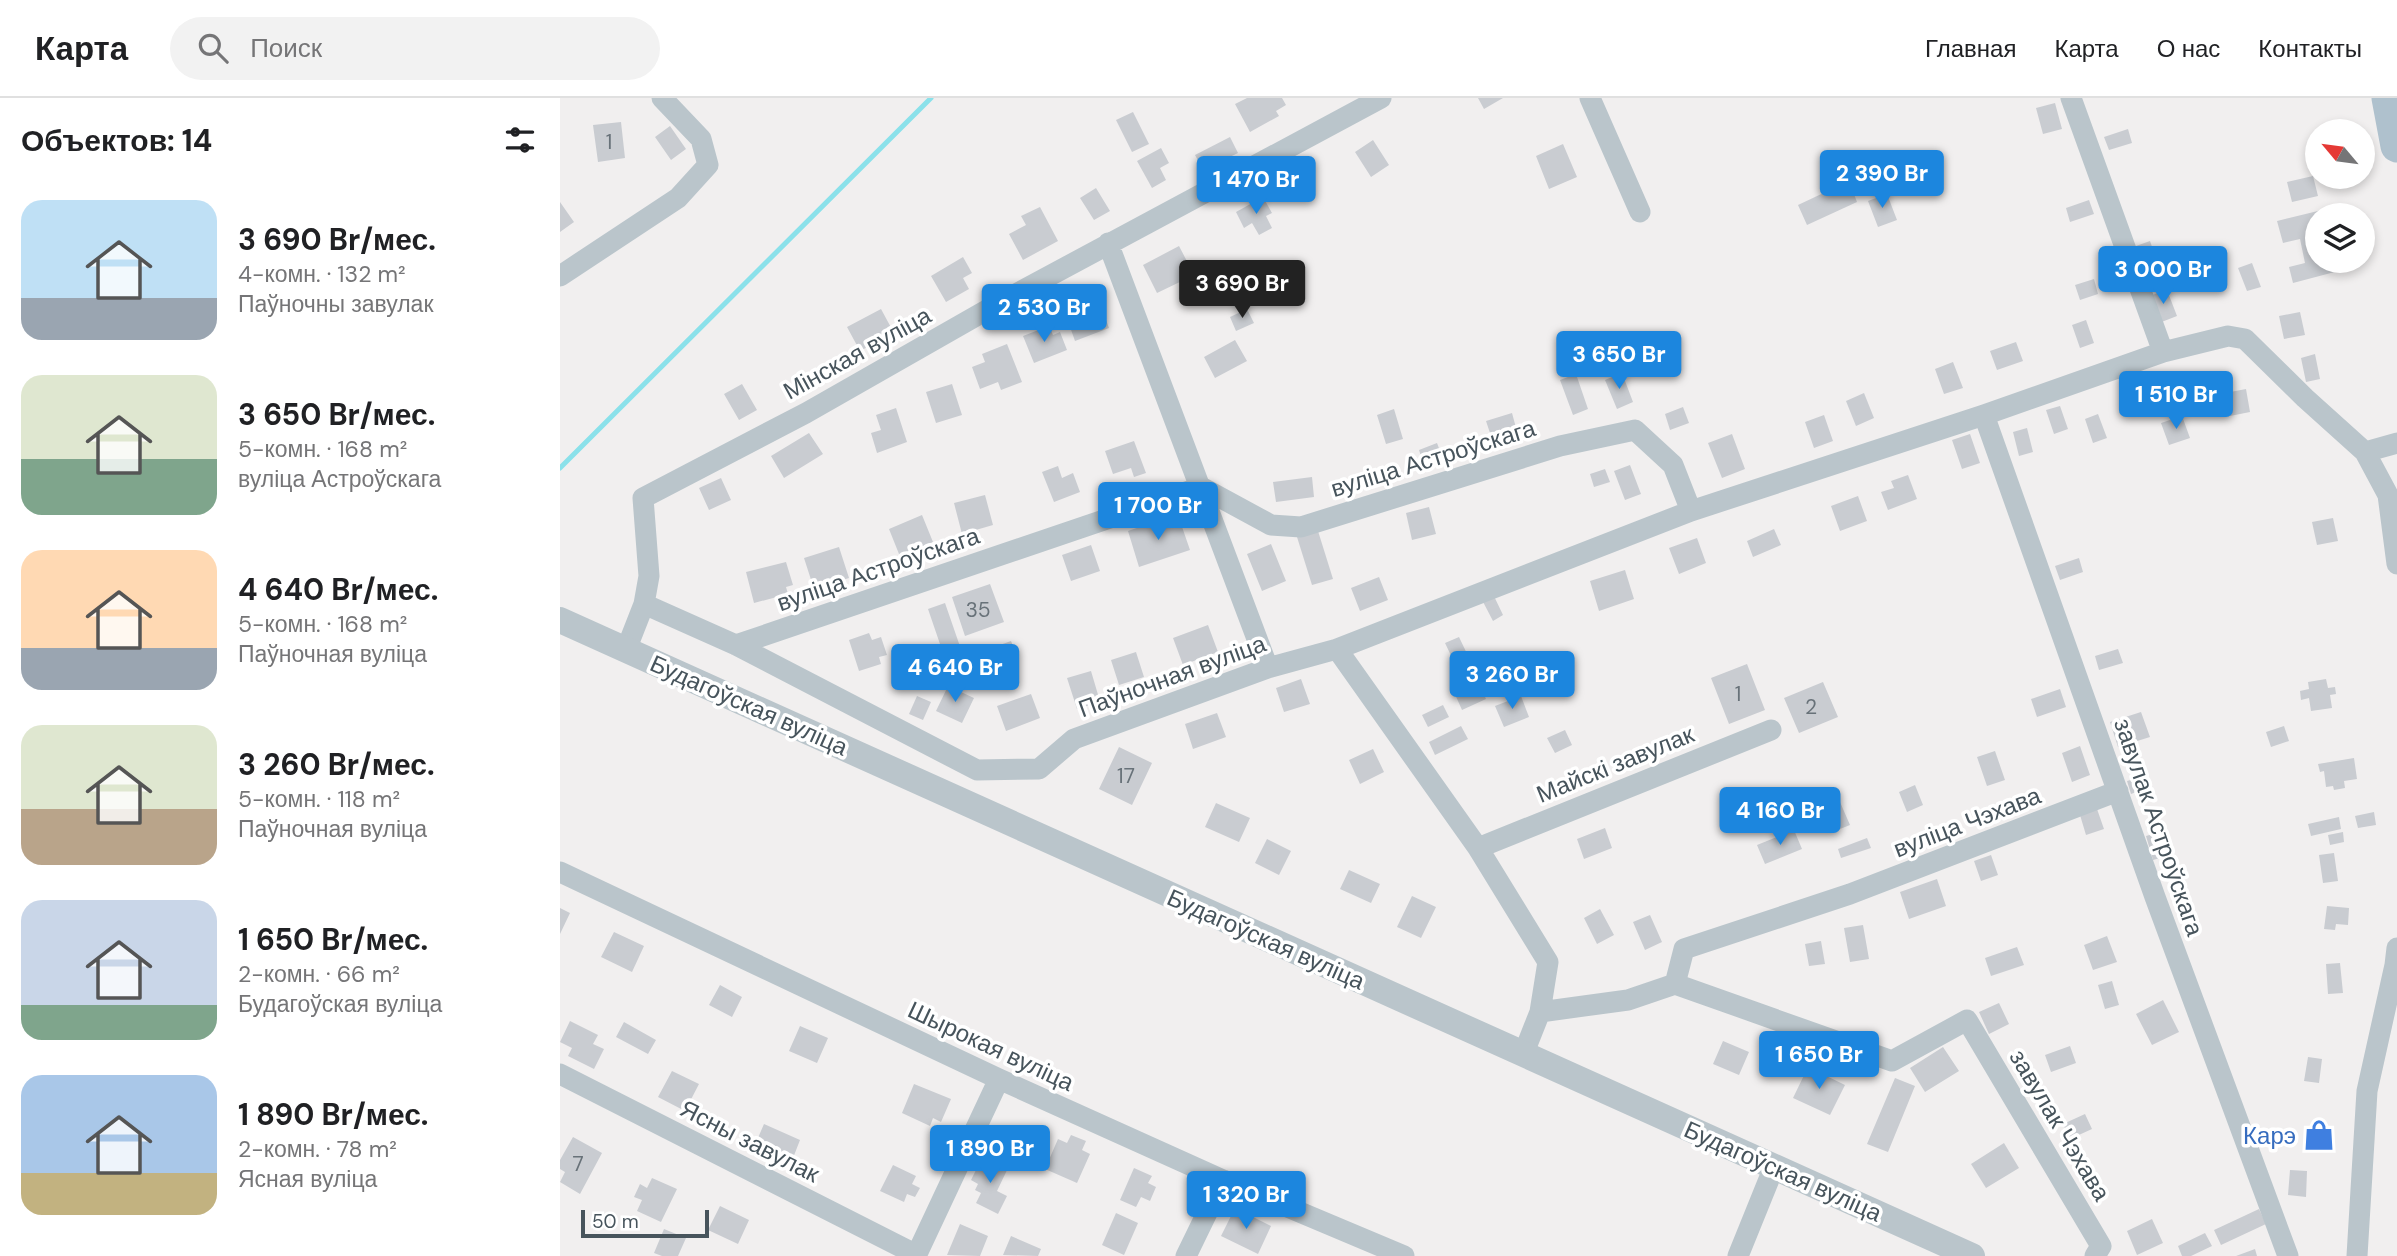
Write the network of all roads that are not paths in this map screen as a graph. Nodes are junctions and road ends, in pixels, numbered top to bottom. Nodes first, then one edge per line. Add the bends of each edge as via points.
1 (662, 98) edge
2 (1381, 98) edge
3 (1590, 98) edge
4 (2070, 98) edge
5 (2388, 98) edge
6 (2397, 146) edge
7 (1640, 212) dead end
8 (1108, 243) junction
9 (560, 276) edge
10 (2163, 352) junction
11 (1984, 415) junction
12 (2397, 443) edge
13 (2365, 452) junction
14 (1201, 487) junction
15 (1691, 511) junction
16 (2397, 564) edge
17 (644, 604) junction
18 (560, 620) edge
19 (736, 645) junction
20 (1337, 649) junction
21 (626, 650) junction
22 (1268, 668) junction
23 (1771, 730) dead end
24 (2118, 791) junction
25 (1478, 848) junction
26 (560, 872) edge
27 (2397, 948) edge
28 (1675, 984) junction
29 (1540, 1012) junction
30 (1523, 1055) junction
31 (560, 1074) edge
32 (999, 1079) junction
33 (1774, 1167) junction
34 (1223, 1180) junction
35 (916, 1256) edge
36 (1186, 1256) edge
37 (1404, 1256) edge
38 (1738, 1256) edge
39 (1972, 1256) edge
40 (2095, 1256) edge
41 (2288, 1256) edge
42 (2357, 1256) edge

1 - 9 street via 701,139 708,165 678,198
2 - 8 street, Мінская вуліца
3 - 7 street
4 - 10 street
5 - 6 main road
8 - 14 street
8 - 17 street, Мінская вуліца via 643,498 649,576
10 - 11 street
10 - 13 street via 2228,336 2245,339
11 - 15 street
11 - 24 street, завулак Астроўскага
12 - 13 street
13 - 16 street via 2388,495
14 - 15 street, вуліца Астроўскага via 1270,525 1301,527 1560,446 1635,430 1673,465
14 - 19 street, вуліца Астроўскага
14 - 22 street
15 - 20 street, Паўночная вуліца
17 - 19 street, Паўночная вуліца
17 - 21 street, Мінская вуліца
18 - 21 street, Будагоўская вуліца
19 - 22 street, Паўночная вуліца via 976,770 1039,769 1074,739
20 - 22 street, Паўночная вуліца
20 - 25 street
21 - 30 street, Будагоўская вуліца
23 - 25 street, Майскі завулак
24 - 28 street, вуліца Чэхава via 1850,894 1684,949
24 - 41 street, завулак Астроўскага
25 - 29 street via 1548,962
26 - 32 street, Шырокая вуліца
27 - 42 street via 2367,1091
28 - 29 street via 1628,1000
28 - 40 street, завулак Чэхава via 1892,1061 1968,1020 2101,1246
29 - 30 street
30 - 33 street, Будагоўская вуліца
31 - 35 street, Ясны завулак
32 - 34 street, Шырокая вуліца
32 - 35 street
33 - 38 street
33 - 39 street, Будагоўская вуліца
34 - 36 street
34 - 37 street, Шырокая вуліца

